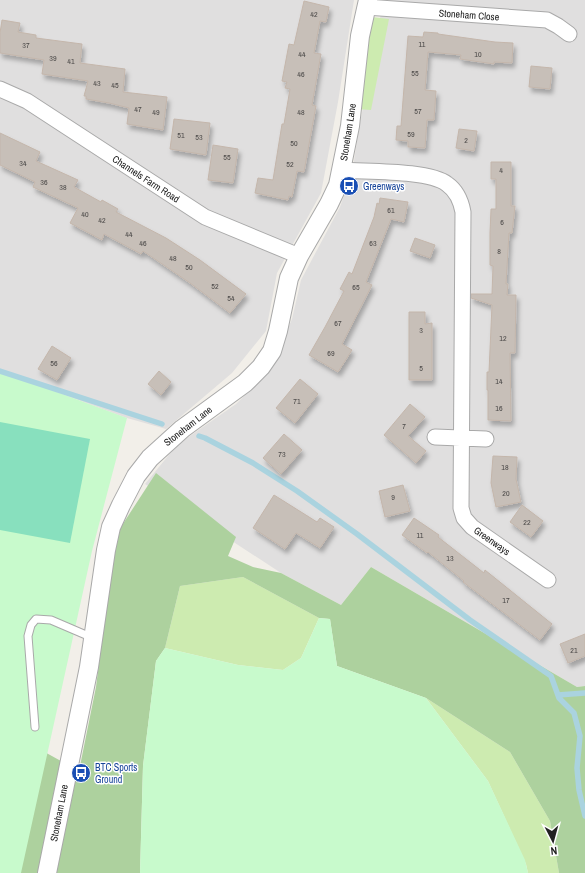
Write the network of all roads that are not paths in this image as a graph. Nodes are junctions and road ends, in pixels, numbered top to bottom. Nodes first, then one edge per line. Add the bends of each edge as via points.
1 (367, 4) edge
2 (569, 34) dead end
3 (0, 89) edge
4 (342, 170) junction
5 (299, 256) junction
6 (435, 437) dead end
7 (460, 438) junction
8 (486, 439) dead end
9 (548, 580) dead end
10 (94, 638) junction
11 (35, 727) dead end
12 (48, 873) edge

1 - 2 street, Stoneham Close via 547,20
1 - 4 street, Stoneham Lane via 360,36 350,126
3 - 5 street, Channels Farm Road via 27,101 205,218
4 - 5 street, Stoneham Lane via 329,204
4 - 7 street, Greenways via 438,178 456,192 461,202
5 - 10 street, Stoneham Lane via 289,278 272,351 261,367 245,383 182,429 150,458 136,476 120,505 111,527 106,550
6 - 7 street
7 - 8 street
7 - 9 street, Greenways via 461,508 464,518 472,527
10 - 11 lane via 51,620 36,619 31,625 28,636
10 - 12 street, Stoneham Lane

